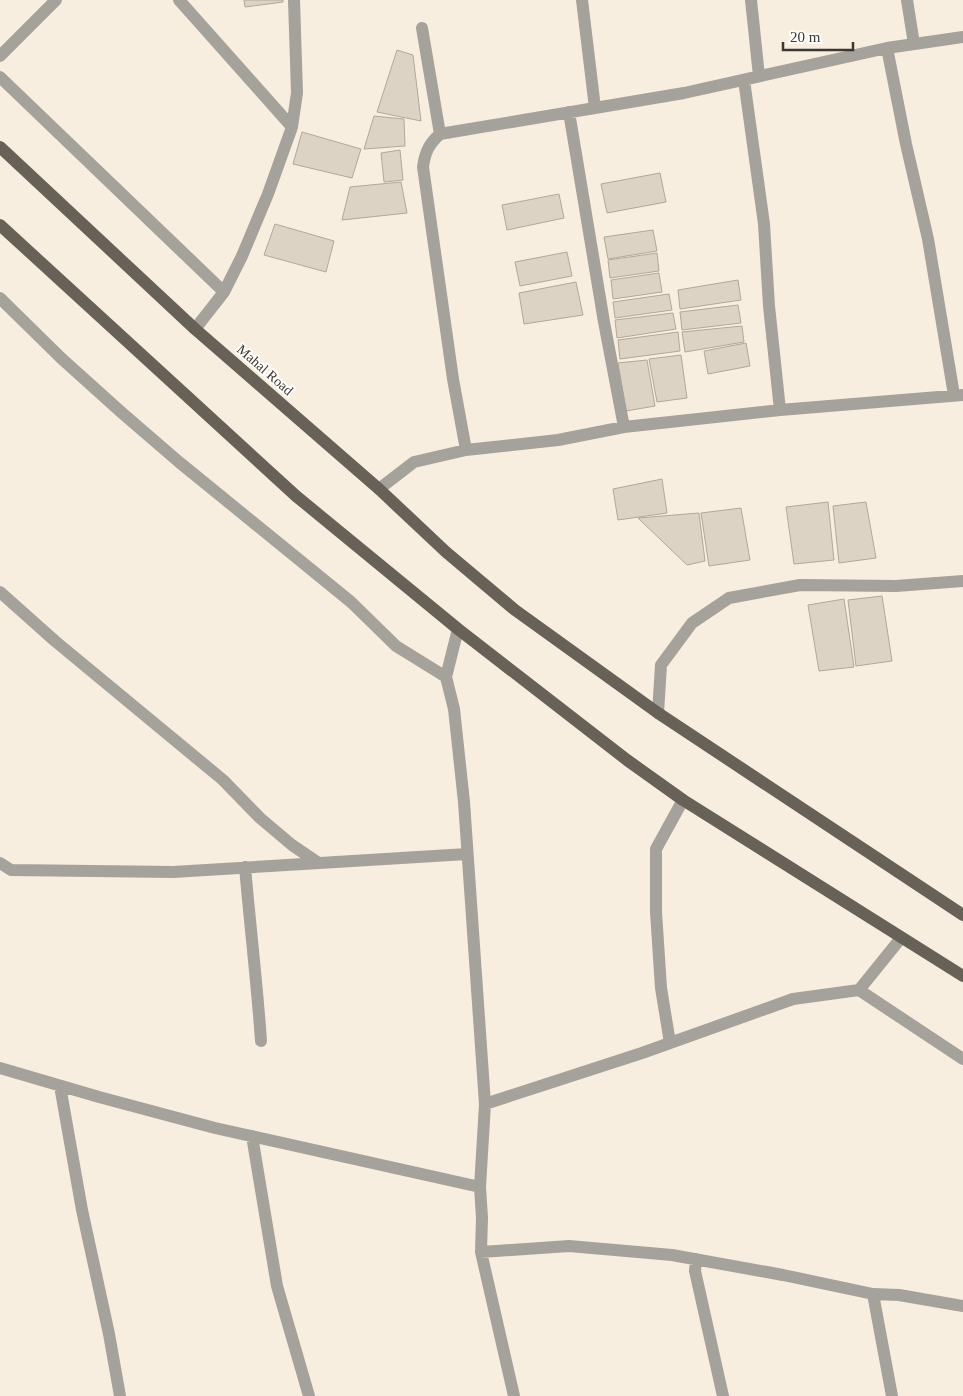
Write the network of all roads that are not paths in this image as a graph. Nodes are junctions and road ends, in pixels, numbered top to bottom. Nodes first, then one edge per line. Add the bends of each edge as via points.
1 (56, 0) edge
2 (179, 0) edge
3 (294, 0) edge
4 (582, 0) edge
5 (751, 0) edge
6 (908, 0) edge
7 (422, 28) dead end
8 (963, 37) edge
9 (914, 44) junction
10 (886, 48) junction
11 (0, 56) edge
12 (760, 76) junction
13 (0, 77) edge
14 (744, 80) junction
15 (595, 108) junction
16 (570, 112) junction
17 (292, 127) junction
18 (440, 134) junction
19 (0, 147) edge
20 (0, 225) edge
21 (224, 292) junction
22 (0, 298) edge
23 (194, 329) junction
24 (958, 395) edge
25 (780, 410) junction
26 (624, 427) junction
27 (466, 450) junction
28 (379, 490) junction
29 (963, 581) edge
30 (0, 592) edge
31 (458, 629) junction
32 (446, 678) junction
33 (658, 713) junction
34 (683, 800) junction
35 (467, 854) junction
36 (317, 862) junction
37 (0, 863) edge
38 (245, 867) junction
39 (962, 913) edge
40 (901, 938) junction
41 (963, 976) edge
42 (859, 990) junction
43 (261, 1040) dead end
44 (670, 1043) junction
45 (963, 1059) edge
46 (0, 1068) edge
47 (60, 1086) junction
48 (485, 1104) junction
49 (252, 1136) junction
50 (480, 1187) junction
51 (481, 1252) junction
52 (696, 1260) junction
53 (873, 1294) junction
54 (963, 1306) edge
55 (120, 1396) edge
56 (309, 1396) edge
57 (514, 1396) edge
58 (723, 1396) edge
59 (892, 1396) edge

1 - 11 street
2 - 17 street
3 - 17 street via 297,93
4 - 15 street
5 - 12 street
6 - 9 street
7 - 18 street
8 - 9 street
9 - 10 street
10 - 12 street
10 - 24 street via 928,238
12 - 14 street
13 - 21 street
14 - 15 street
14 - 25 street via 764,224
15 - 16 street
16 - 18 street
16 - 26 street
17 - 21 street via 268,194
18 - 27 street via 429,144 423,167
19 - 23 main road, Mahal Road
20 - 31 main road via 296,496
21 - 23 street
22 - 32 street via 61,358 172,456 344,597 396,646
23 - 28 main road, Mahal Road
24 - 25 street
25 - 26 street
26 - 27 street via 558,440
27 - 28 street via 414,462
28 - 33 main road, Mahal Road via 515,610
29 - 33 street via 896,586 800,585 729,598 692,622 661,665
30 - 36 street via 223,780 285,840
31 - 32 street
31 - 34 main road
32 - 35 street via 454,709
33 - 39 main road, Mahal Road
34 - 40 main road
34 - 44 street via 656,849 661,988
35 - 36 street
35 - 48 street
36 - 38 street
37 - 38 street via 11,870 37,872 173,872
38 - 43 street
40 - 41 main road
40 - 42 street
42 - 44 street via 792,999
42 - 45 street
44 - 48 street
46 - 47 street
47 - 49 street
47 - 55 street
48 - 50 street
49 - 50 street
49 - 56 street via 277,1286
50 - 51 street
51 - 52 street via 569,1246
51 - 57 street
52 - 53 street
52 - 58 street via 695,1271
53 - 54 street via 900,1295
53 - 59 street

